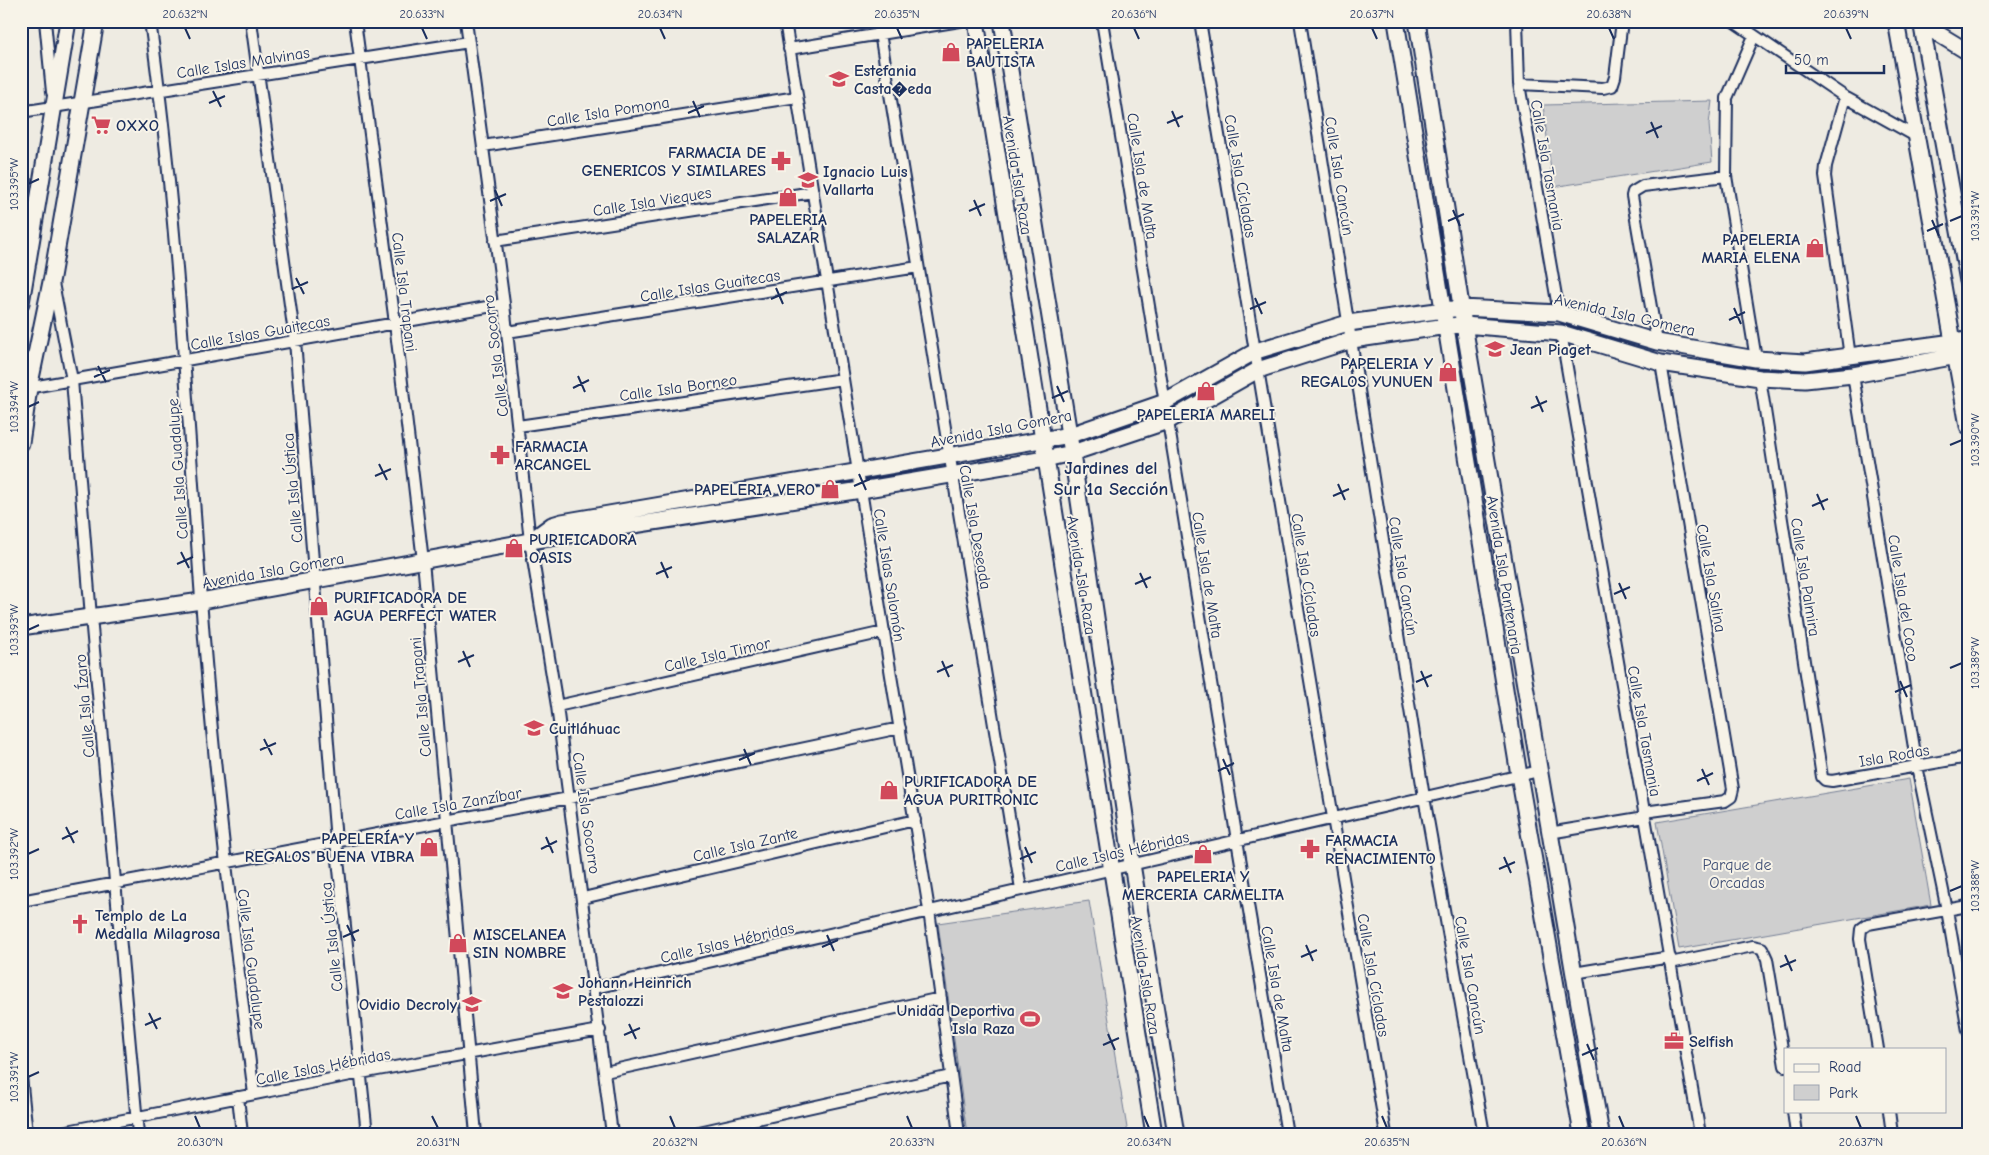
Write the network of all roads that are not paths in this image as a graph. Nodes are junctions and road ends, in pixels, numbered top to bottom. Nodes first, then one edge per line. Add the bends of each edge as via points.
1 (45, 21) edge
2 (68, 21) edge
3 (96, 21) edge
4 (150, 21) edge
5 (251, 21) edge
6 (355, 21) edge
7 (466, 21) edge
8 (785, 21) edge
9 (878, 21) edge
10 (960, 21) edge
11 (976, 21) edge
12 (1002, 21) edge
13 (1102, 21) edge
14 (1200, 21) edge
15 (1300, 21) edge
16 (1396, 21) edge
17 (1417, 21) edge
18 (1517, 21) edge
19 (1622, 21) edge
20 (1733, 21) edge
21 (1896, 21) edge
22 (1920, 22) edge
23 (880, 34) junction
24 (1754, 36) junction
25 (469, 42) junction
26 (789, 49) junction
27 (1968, 52) edge
28 (360, 59) junction
29 (258, 75) junction
30 (1519, 84) junction
31 (160, 90) junction
32 (797, 97) junction
33 (1845, 97) junction
34 (82, 102) junction
35 (54, 107) junction
36 (21, 112) edge
37 (1917, 137) junction
38 (483, 146) junction
39 (1726, 176) junction
40 (813, 192) junction
41 (495, 240) junction
42 (918, 267) junction
43 (52, 277) junction
44 (827, 281) junction
45 (1968, 281) edge
46 (21, 304) edge
47 (504, 304) junction
48 (1462, 308) junction
49 (1444, 310) junction
50 (1559, 313) junction
51 (394, 323) junction
52 (1348, 323) junction
53 (1464, 325) junction
54 (1447, 326) junction
55 (1614, 329) junction
56 (507, 332) junction
57 (1561, 333) junction
58 (1352, 340) junction
59 (295, 341) junction
60 (1657, 342) junction
61 (1612, 348) junction
62 (1961, 348) edge
63 (1256, 351) junction
64 (1850, 357) junction
65 (1756, 359) junction
66 (185, 360) junction
67 (1805, 362) junction
68 (1661, 363) junction
69 (1258, 370) junction
70 (1853, 375) junction
71 (1760, 378) junction
72 (843, 379) junction
73 (72, 380) junction
74 (1805, 380) junction
75 (25, 388) edge
76 (1165, 402) junction
77 (1168, 421) junction
78 (518, 426) junction
79 (1968, 426) edge
80 (1070, 435) junction
81 (1043, 440) junction
82 (21, 443) edge
83 (1072, 452) junction
84 (949, 456) junction
85 (1045, 459) junction
86 (858, 472) junction
87 (952, 475) junction
88 (861, 490) junction
89 (530, 541) junction
90 (422, 561) junction
91 (314, 581) junction
92 (201, 601) junction
93 (91, 617) junction
94 (21, 627) edge
95 (884, 632) junction
96 (557, 706) junction
97 (900, 728) junction
98 (1968, 757) edge
99 (1917, 766) junction
100 (1538, 771) junction
101 (1519, 775) junction
102 (1825, 780) joint
103 (1424, 797) junction
104 (569, 798) junction
105 (1644, 814) junction
106 (1332, 818) junction
107 (447, 820) junction
108 (915, 820) junction
109 (1549, 833) junction
110 (1237, 840) junction
111 (336, 841) junction
112 (225, 864) junction
113 (1132, 864) junction
114 (1111, 868) junction
115 (116, 884) junction
116 (1021, 889) junction
117 (583, 898) junction
118 (21, 901) edge
119 (1968, 906) edge
120 (929, 910) junction
121 (1947, 910) junction
122 (1670, 960) junction
123 (1574, 973) junction
124 (594, 988) junction
125 (941, 998) junction
126 (600, 1030) junction
127 (1968, 1031) edge
128 (1878, 1048) edge
129 (469, 1053) junction
130 (1784, 1060) edge
131 (605, 1072) junction
132 (361, 1073) junction
133 (21, 1076) edge
134 (951, 1076) junction
135 (254, 1094) junction
136 (238, 1097) junction
137 (1793, 1112) edge
138 (1889, 1112) edge
139 (137, 1117) junction
140 (27, 1134) edge
141 (52, 1134) edge
142 (138, 1134) edge
143 (242, 1134) edge
144 (367, 1134) edge
145 (476, 1134) edge
146 (612, 1134) edge
147 (690, 1134) edge
148 (958, 1134) edge
149 (1154, 1134) edge
150 (1176, 1134) edge
151 (1287, 1134) edge
152 (1386, 1134) edge
153 (1484, 1134) edge
154 (1582, 1134) edge
155 (1601, 1134) edge
156 (1700, 1134) edge
157 (1796, 1134) edge
158 (1892, 1134) edge

1 - 35 street
2 - 35 street
3 - 34 street
4 - 31 street, Calle Isla Guadalupe
5 - 29 street, Calle Isla Ústica
6 - 28 street, Calle Isla Trapani
7 - 25 street, Calle Isla Socorro
8 - 26 street, Calle Islas Salomón
9 - 23 street, Calle Isla Deseada
10 - 23 street
11 - 81 street, Avenida Isla Raza
12 - 80 street, Avenida Isla Raza
13 - 76 street, Calle Isla de Malta
14 - 63 street, Calle Isla Cícladas
15 - 52 street, Calle Isla Cancún
16 - 49 street, Avenida Isla Pantenaria
17 - 48 street, Avenida Isla Pantenaria
18 - 30 street, Calle Isla Tasmania
19 - 30 street via 1612,86
20 - 24 street
21 - 37 street
22 - 27 street
22 - 45 street
23 - 26 street
23 - 42 street, Calle Isla Deseada
24 - 33 street
24 - 39 street via 1727,98
25 - 28 street, Calle Islas Malvinas
25 - 38 street, Calle Isla Socorro
26 - 32 street, Calle Islas Salomón
28 - 29 street, Calle Islas Malvinas
28 - 51 street, Calle Isla Trapani
29 - 31 street, Calle Islas Malvinas
29 - 59 street, Calle Isla Ústica
30 - 50 street, Calle Isla Tasmania
31 - 34 street, Calle Islas Malvinas
31 - 66 street, Calle Isla Guadalupe
32 - 38 street, Calle Isla Pomona
32 - 40 street, Calle Islas Salomón
33 - 37 street
33 - 64 street via 1826,176
34 - 35 street, Calle Islas Malvinas
34 - 43 street
35 - 36 street, Calle Islas Malvinas
35 - 46 street
37 - 62 street
38 - 41 street, Calle Isla Socorro
39 - 60 street via 1643,186 1635,189 1632,196
39 - 65 street
40 - 41 street, Calle Isla Vieques
40 - 44 street, Calle Islas Salomón
41 - 47 street, Calle Isla Socorro
42 - 44 street, Calle Islas Guaitecas
42 - 84 street, Calle Isla Deseada
43 - 73 street, Calle Isla Ízaro
43 - 75 street
44 - 56 street, Calle Islas Guaitecas
44 - 72 street, Calle Islas Salomón
47 - 51 street, Calle Islas Guaitecas
47 - 56 street, Calle Isla Socorro
48 - 49 street, Avenida Isla Gomera
48 - 50 street, Avenida Isla Gomera
48 - 53 street, Avenida Isla Pantenaria
49 - 52 street, Avenida Isla Gomera
49 - 54 street, Avenida Isla Pantenaria
50 - 55 street, Avenida Isla Gomera
51 - 59 street, Calle Islas Guaitecas
51 - 90 street, Calle Isla Trapani
52 - 58 street, Calle Isla Cancún
52 - 63 street, Avenida Isla Gomera
53 - 54 street, Avenida Isla Gomera
53 - 57 street, Avenida Isla Gomera
53 - 100 street, Avenida Isla Pantenaria
54 - 58 street, Avenida Isla Gomera
54 - 101 street, Avenida Isla Pantenaria
55 - 60 street, Avenida Isla Gomera
55 - 61 street
56 - 78 street, Calle Isla Socorro
57 - 61 street, Avenida Isla Gomera
57 - 105 street, Calle Isla Tasmania
58 - 69 street, Avenida Isla Gomera
58 - 103 street, Calle Isla Cancún
59 - 66 street, Calle Islas Guaitecas
59 - 91 street, Calle Isla Ústica
60 - 65 street, Avenida Isla Gomera
61 - 68 street, Avenida Isla Gomera
62 - 64 street, Avenida Isla Gomera
62 - 70 street, Avenida Isla Gomera
62 - 79 street
63 - 69 street, Calle Isla Cícladas
63 - 76 street, Avenida Isla Gomera
64 - 67 street, Avenida Isla Gomera
65 - 67 street, Avenida Isla Gomera
66 - 73 street, Calle Islas Guaitecas
66 - 92 street, Calle Isla Guadalupe
67 - 74 street
68 - 71 street, Avenida Isla Gomera
68 - 105 street, Calle Isla Salina via 1733,789 1731,797 1724,801
69 - 77 street, Avenida Isla Gomera
69 - 106 street, Calle Isla Cícladas
70 - 74 street, Avenida Isla Gomera
70 - 99 street, Calle Isla del Coco
71 - 74 street, Avenida Isla Gomera
71 - 102 street, Calle Isla Palmira via 1821,774
72 - 78 street, Calle Isla Borneo
72 - 86 street, Calle Islas Salomón
73 - 75 street, Calle Islas Guaitecas
73 - 93 street, Calle Isla Ízaro
75 - 82 street
76 - 77 street, Calle Isla de Malta
76 - 80 street, Avenida Isla Gomera
77 - 83 street, Avenida Isla Gomera
77 - 110 street, Calle Isla de Malta
78 - 89 street, Calle Isla Socorro
80 - 81 street, Avenida Isla Gomera
80 - 83 street, Avenida Isla Raza
81 - 84 street, Avenida Isla Gomera
81 - 85 street, Avenida Isla Raza
83 - 85 street, Avenida Isla Gomera
83 - 113 street, Avenida Isla Raza
84 - 86 street, Avenida Isla Gomera
84 - 87 street, Calle Isla Deseada
85 - 87 street, Avenida Isla Gomera
85 - 114 street, Avenida Isla Raza
86 - 88 street, Calle Islas Salomón
86 - 89 street, Avenida Isla Gomera via 562,522 552,525
87 - 88 street, Avenida Isla Gomera
87 - 116 street, Calle Isla Deseada
88 - 89 street, Avenida Isla Gomera
88 - 95 street, Calle Islas Salomón
89 - 90 street, Avenida Isla Gomera
89 - 96 street, Calle Isla Socorro
90 - 91 street, Avenida Isla Gomera
90 - 107 street, Calle Isla Trapani
91 - 92 street, Avenida Isla Gomera
91 - 111 street, Calle Isla Ústica
92 - 93 street, Avenida Isla Gomera
92 - 112 street, Calle Isla Guadalupe
93 - 94 street, Avenida Isla Gomera
93 - 115 street, Calle Isla Ízaro
95 - 96 street, Calle Isla Timor
95 - 97 street, Calle Islas Salomón
96 - 104 street, Calle Isla Socorro
97 - 104 street, Calle Isla Zanzíbar
97 - 108 street, Calle Islas Salomón
98 - 99 street, Isla Rodas
99 - 102 street, Isla Rodas
99 - 121 street, Calle Isla del Coco
100 - 101 street, Calle Islas Hébridas
100 - 109 street, Avenida Isla Pantenaria
101 - 103 street, Calle Islas Hébridas
101 - 154 street, Avenida Isla Pantenaria
103 - 106 street, Calle Islas Hébridas
103 - 153 street, Calle Isla Cancún
104 - 107 street, Calle Isla Zanzíbar
104 - 117 street, Calle Isla Socorro
105 - 109 street
105 - 122 street, Calle Isla Tasmania
106 - 110 street, Calle Islas Hébridas
106 - 152 street, Calle Isla Cícladas
107 - 111 street, Calle Isla Zanzíbar
107 - 129 street, Calle Isla Trapani
108 - 117 street, Calle Isla Zante
108 - 120 street, Calle Islas Salomón
109 - 123 street, Avenida Isla Pantenaria
110 - 113 street, Calle Islas Hébridas
110 - 151 street, Calle Isla de Malta
111 - 112 street, Calle Isla Zanzíbar
111 - 132 street, Calle Isla Ústica
112 - 115 street, Calle Isla Zanzíbar
112 - 135 street, Calle Isla Guadalupe
113 - 114 street, Calle Islas Hébridas
113 - 150 street, Avenida Isla Raza
114 - 116 street, Calle Islas Hébridas
114 - 149 street, Avenida Isla Raza
115 - 118 street, Calle Isla Zanzíbar
115 - 139 street, Calle Isla Ízaro
116 - 120 street, Calle Islas Hébridas
117 - 124 street, Calle Isla Socorro
119 - 121 street
120 - 124 street, Calle Islas Hébridas
120 - 125 street, Calle Islas Salomón
121 - 127 street, Calle Isla del Coco
121 - 128 street via 1868,924 1861,929
122 - 123 street
122 - 130 street via 1753,946 1762,948 1767,958
122 - 156 street, Calle Isla Tasmania
123 - 155 street, Avenida Isla Pantenaria
124 - 126 street, Calle Isla Socorro
125 - 131 street
125 - 134 street, Calle Islas Salomón
126 - 129 street, Calle Islas Hébridas
126 - 131 street, Calle Isla Socorro
129 - 132 street, Calle Islas Hébridas
129 - 145 street, Calle Isla Trapani
131 - 146 street, Calle Isla Socorro
132 - 135 street, Calle Islas Hébridas
132 - 144 street, Calle Isla Ústica
133 - 140 street
134 - 147 street
134 - 148 street, Calle Islas Salomón
135 - 136 street, Calle Islas Hébridas
136 - 139 street, Calle Islas Hébridas
136 - 143 street
137 - 157 street
138 - 158 street
139 - 141 street, Calle Islas Hébridas
139 - 142 street, Calle Isla Ízaro

